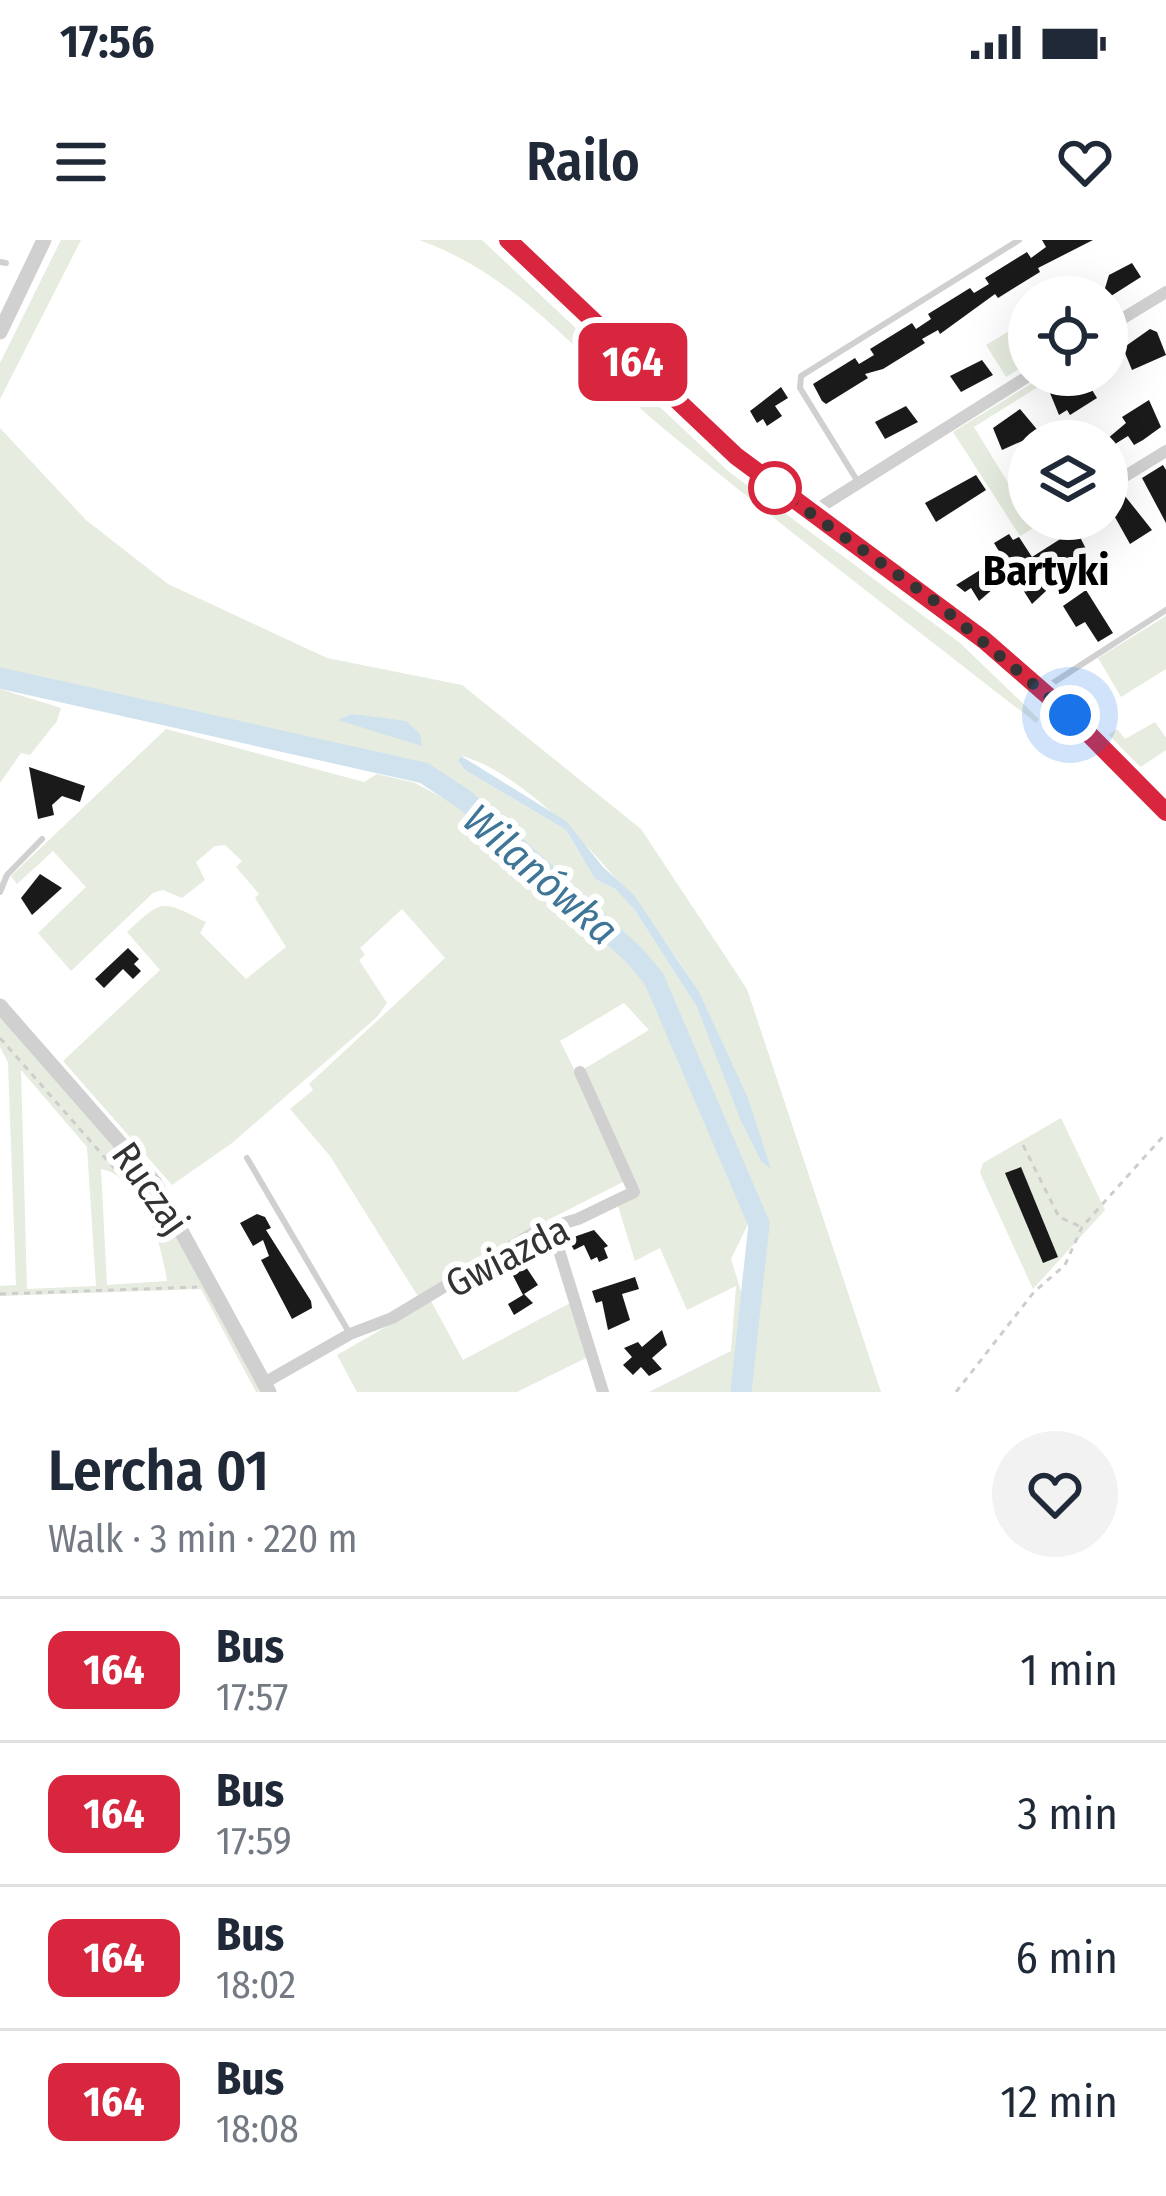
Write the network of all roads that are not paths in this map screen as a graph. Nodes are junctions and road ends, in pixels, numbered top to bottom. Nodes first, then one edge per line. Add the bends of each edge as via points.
1 (44, 240) edge
2 (508, 240) edge
3 (1019, 240) edge
4 (1166, 292) edge
5 (1128, 315) edge
6 (0, 332) edge
7 (1008, 389) edge
8 (1166, 452) edge
9 (1128, 474) edge
10 (858, 482) junction
11 (811, 513) junction
12 (1166, 610) edge
13 (1042, 691) junction
14 (1166, 812) edge
15 (42, 839) dead end
16 (0, 892) edge
17 (0, 1006) edge
18 (580, 1072) dead end
19 (247, 1158) dead end
20 (552, 1228) junction
21 (350, 1334) junction
22 (267, 1387) edge
23 (603, 1392) edge

1 - 6 street
2 - 11 street via 666,394
3 - 10 lane via 801,376 800,388
4 - 5 street
7 - 10 street
8 - 9 street
10 - 11 street
11 - 13 street
12 - 13 lane
13 - 14 street
15 - 16 lane
17 - 22 street, Ruczaj via 151,1177
18 - 20 street, Gwiazda via 635,1190
19 - 21 lane
20 - 21 street, Gwiazda
20 - 23 street
21 - 22 street, Gwiazda

